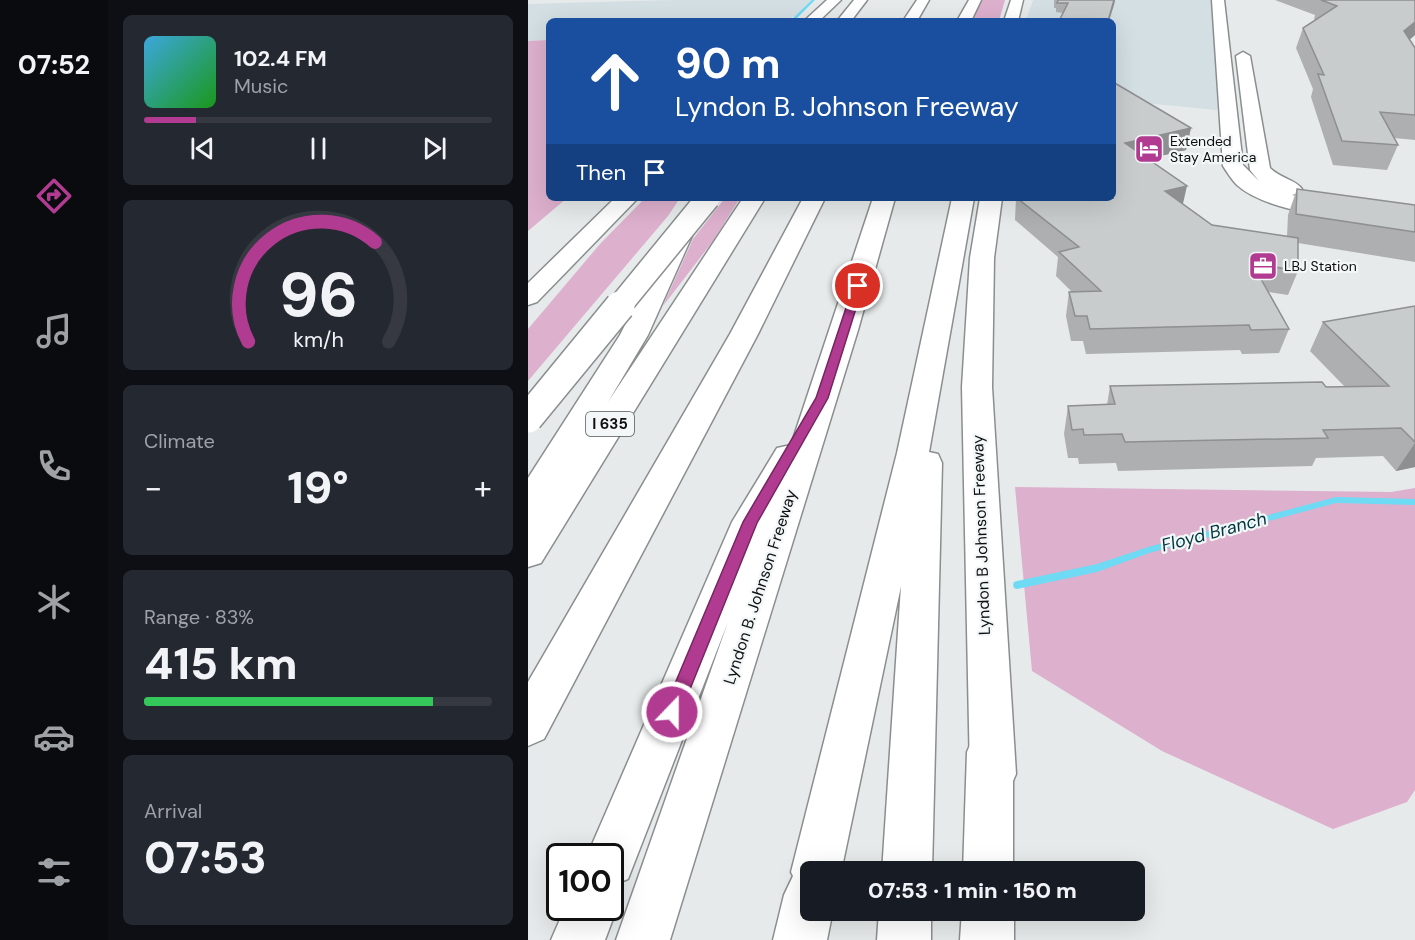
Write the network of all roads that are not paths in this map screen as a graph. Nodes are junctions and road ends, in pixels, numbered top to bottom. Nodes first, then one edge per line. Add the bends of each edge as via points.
1 (835, 0) edge
2 (840, 0) edge
3 (861, 0) edge
4 (923, 0) edge
5 (975, 0) edge
6 (988, 0) edge
7 (1017, 0) edge
8 (1227, 6) edge
9 (814, 18) edge
10 (829, 18) edge
11 (846, 18) edge
12 (912, 18) edge
13 (966, 18) edge
14 (982, 18) edge
15 (1012, 18) edge
16 (1224, 63) junction
17 (1244, 64) junction
18 (1264, 185) junction
19 (1233, 196) dead end
20 (624, 201) edge
21 (697, 201) edge
22 (706, 201) edge
23 (752, 201) edge
24 (812, 201) edge
25 (883, 201) edge
26 (962, 201) edge
27 (991, 201) edge
28 (1415, 208) edge
29 (1415, 220) edge
30 (935, 233) dead end
31 (528, 297) edge
32 (822, 398) junction
33 (528, 418) edge
34 (528, 506) edge
35 (528, 552) edge
36 (528, 724) edge
37 (990, 752) junction
38 (617, 843) edge
39 (819, 861) edge
40 (907, 861) edge
41 (988, 861) edge
42 (1004, 861) edge
43 (586, 921) edge
44 (804, 921) edge
45 (905, 921) edge
46 (987, 921) edge
47 (1011, 921) edge
48 (578, 940) edge
49 (643, 940) edge
50 (800, 940) edge
51 (904, 940) edge
52 (987, 940) edge
53 (1014, 940) edge

1 - 9 main road
2 - 10 main road
3 - 11 main road
4 - 12 main road
5 - 13 main road
6 - 14 main road
7 - 15 main road
8 - 16 main road
8 - 17 main road
16 - 17 main road
16 - 18 main road via 1233,166 1236,174
17 - 18 main road
18 - 19 main road
18 - 28 main road
18 - 29 main road via 1300,203
20 - 31 main road
21 - 34 main road via 634,335
22 - 33 main road, bridge
23 - 35 main road, I 635
24 - 36 main road via 744,334
25 - 32 main road, Lyndon B. Johnson Freeway
26 - 39 main road via 913,453
27 - 37 main road, Lyndon B Johnson Freeway via 982,258 976,387
30 - 40 main road
32 - 38 main road via 750,522
32 - 49 main road, Lyndon B. Johnson Freeway
37 - 41 main road
37 - 42 main road, Lyndon B Johnson Freeway
43 - 48 main road
44 - 50 main road
45 - 51 main road
46 - 52 main road
47 - 53 main road

